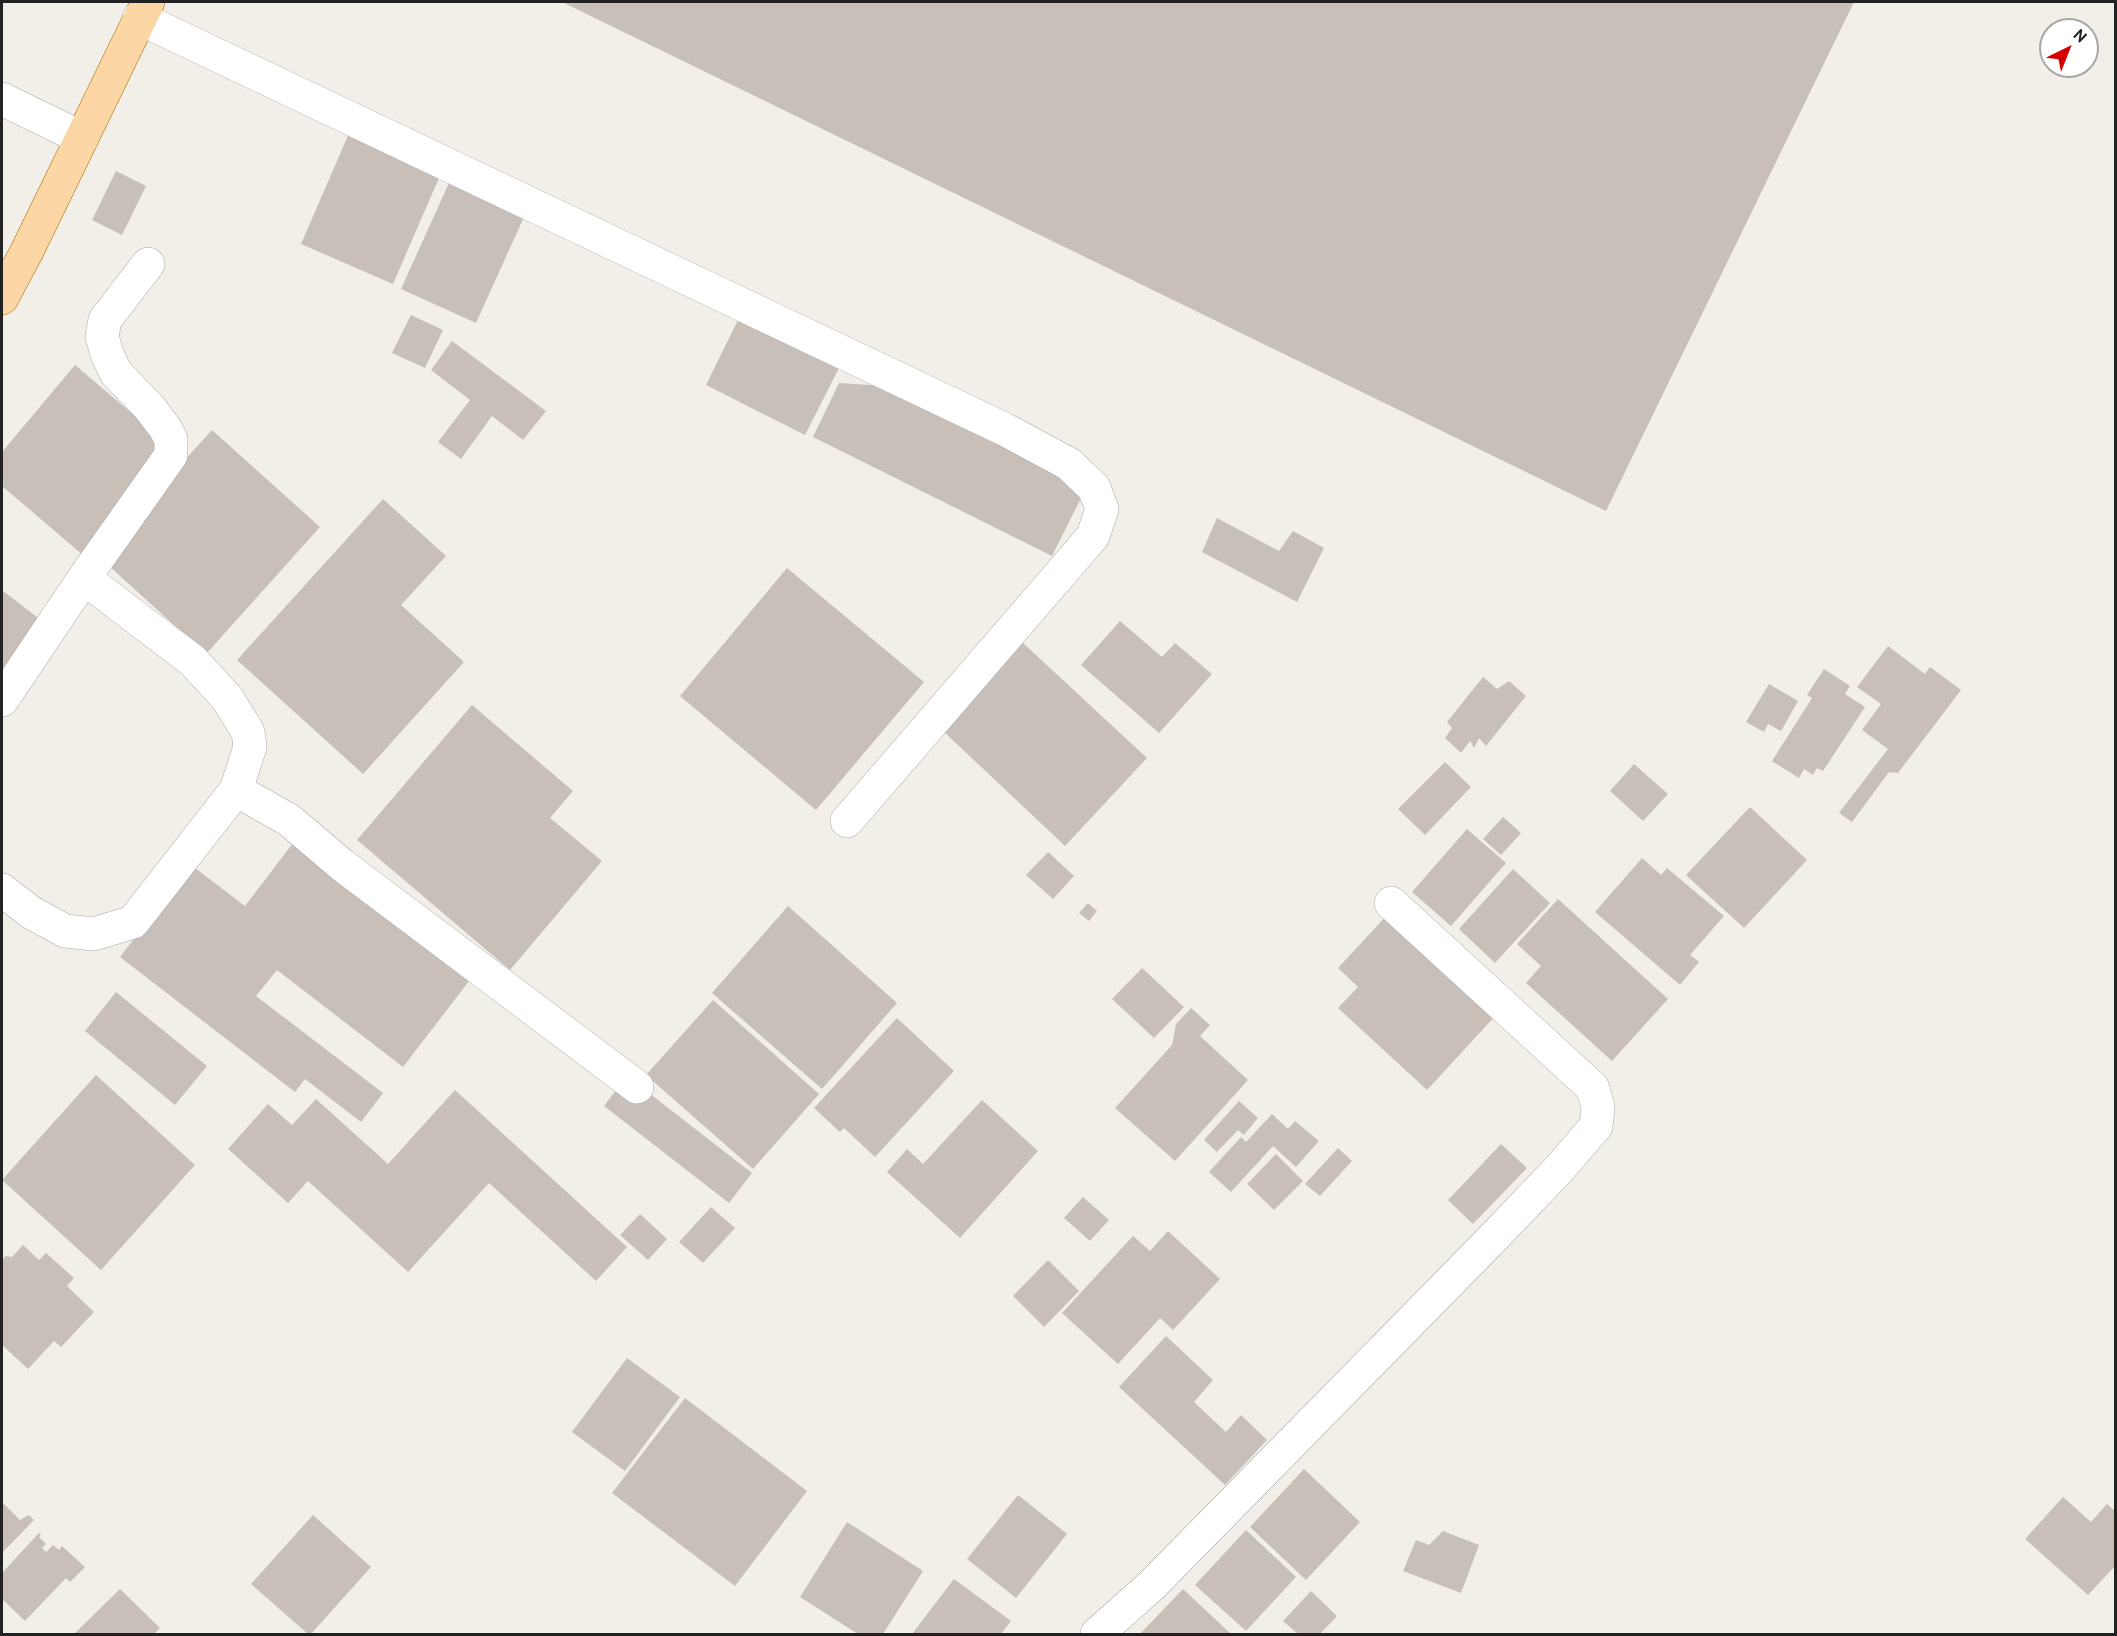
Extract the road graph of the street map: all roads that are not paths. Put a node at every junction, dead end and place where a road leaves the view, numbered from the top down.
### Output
1 (143, 10) edge
2 (2, 99) edge
3 (82, 138) junction
4 (148, 264) dead end
5 (2, 298) edge
6 (84, 578) junction
7 (2, 700) edge
8 (236, 789) junction
9 (847, 821) dead end
10 (2, 890) edge
11 (1391, 903) dead end
12 (636, 1087) dead end
13 (1097, 1635) edge

1 - 3 main road
1 - 9 street
2 - 3 street
3 - 5 main road
4 - 6 street
6 - 7 street
6 - 8 street
8 - 10 street
8 - 12 street
11 - 13 street

